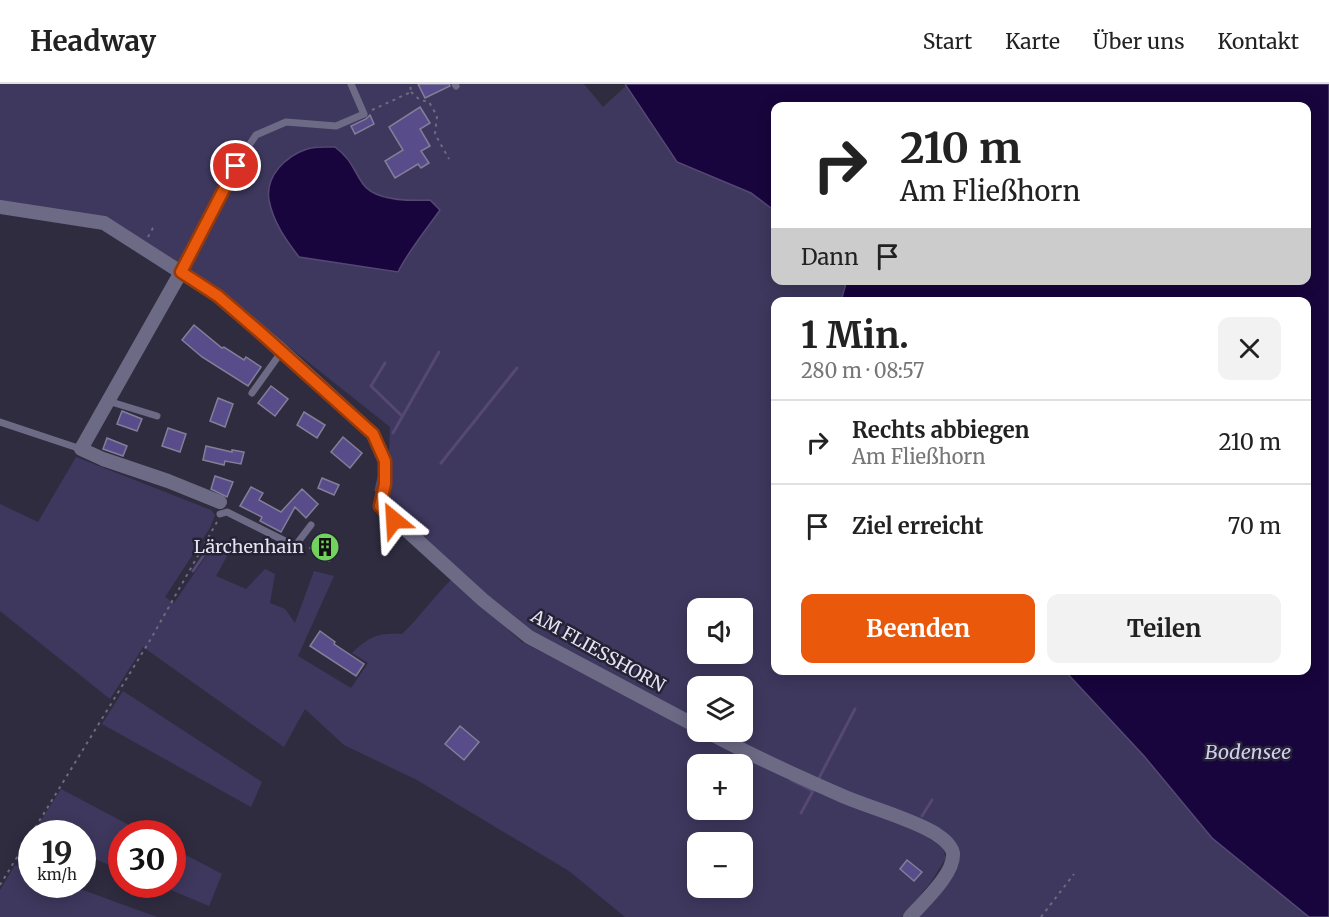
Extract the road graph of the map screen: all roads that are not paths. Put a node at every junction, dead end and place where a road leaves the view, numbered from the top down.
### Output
1 (351, 84) edge
2 (0, 207) edge
3 (181, 272) junction
4 (282, 351) junction
5 (252, 393) dead end
6 (108, 401) junction
7 (157, 416) dead end
8 (0, 422) edge
9 (81, 449) junction
10 (220, 508) joint
11 (311, 525) dead end
12 (687, 721) edge
13 (727, 742) edge
14 (910, 917) edge

1 - 3 lane
2 - 3 street, AM FLIESSHORN
3 - 4 street, AM FLIESSHORN
3 - 6 street
4 - 5 lane
4 - 12 street, AM FLIESSHORN
6 - 7 lane
6 - 9 street
8 - 9 lane
9 - 10 street
10 - 11 lane
13 - 14 street

